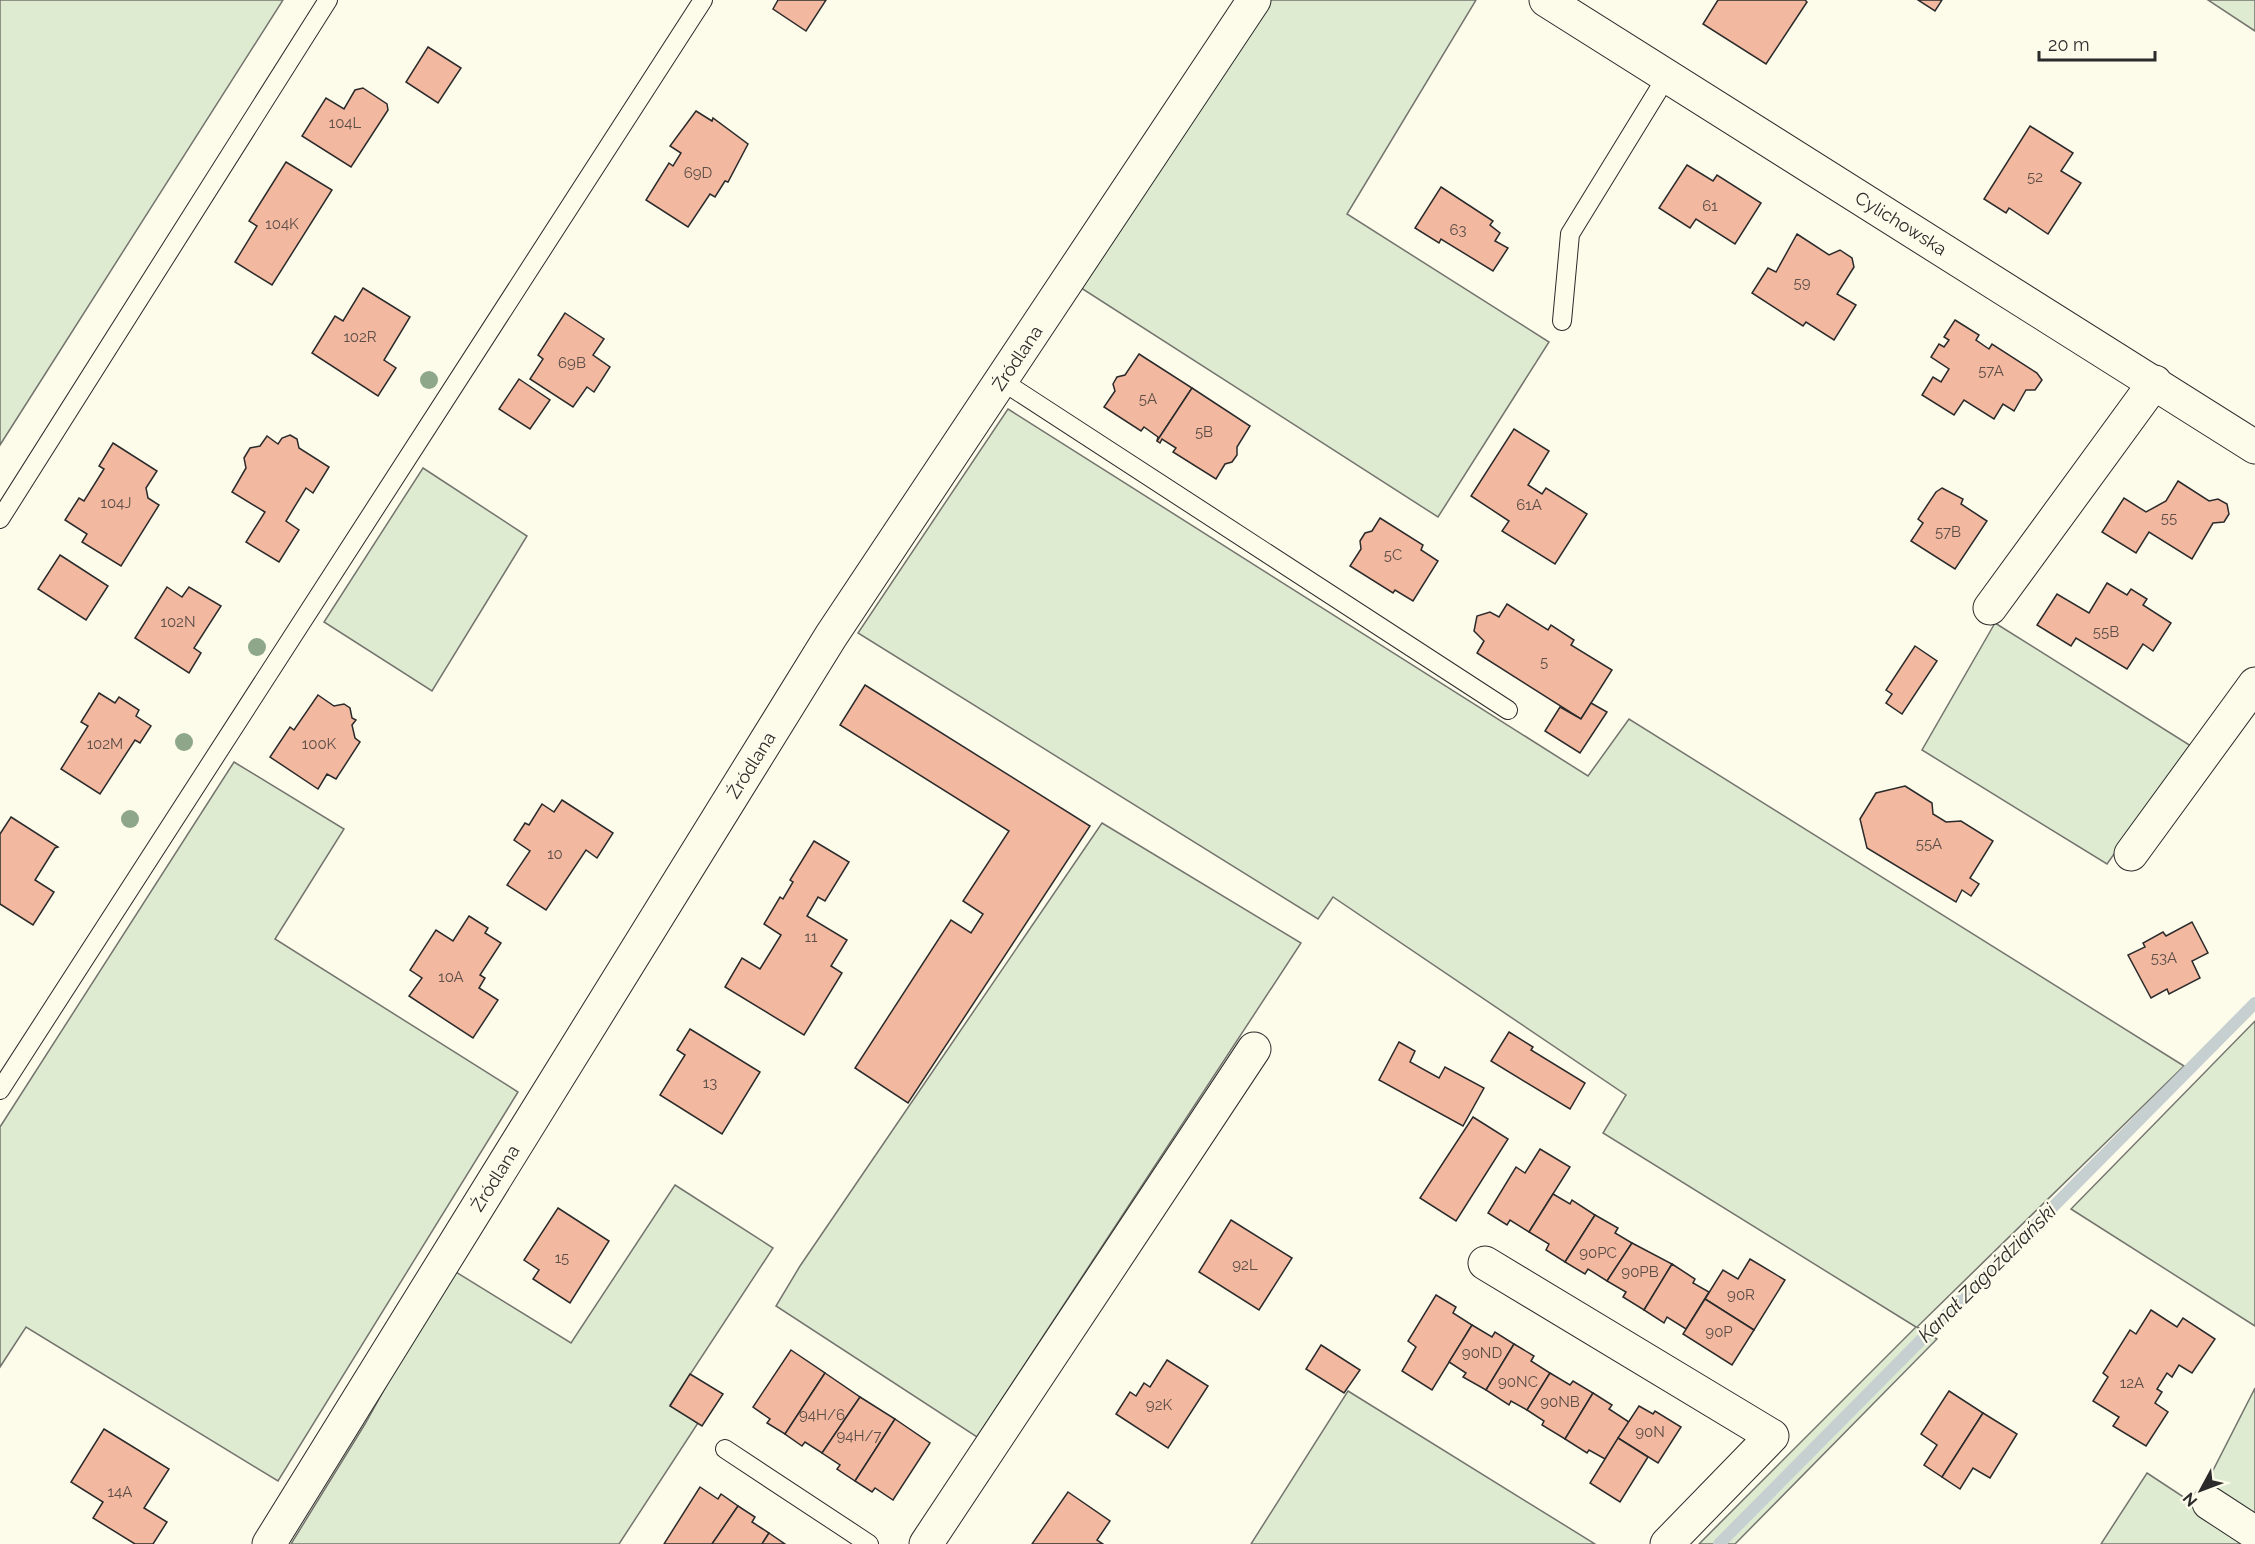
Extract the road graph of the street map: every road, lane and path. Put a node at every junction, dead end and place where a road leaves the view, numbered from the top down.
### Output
1 (328, 0) edge
2 (703, 0) edge
3 (1254, 0) edge
4 (1545, 0) edge
5 (1667, 76) junction
6 (1562, 321) dead end
7 (1002, 381) junction
8 (2155, 382) junction
9 (2255, 447) edge
10 (0, 519) edge
11 (1990, 608) dead end
12 (2255, 684) edge
13 (1508, 710) dead end
14 (2131, 854) dead end
15 (1254, 1049) dead end
16 (0, 1090) edge
17 (1485, 1263) dead end
18 (725, 1449) dead end
19 (2209, 1503) dead end
20 (2255, 1533) edge
21 (269, 1544) edge
22 (868, 1544) edge
23 (926, 1544) edge
24 (1667, 1544) edge

1 - 10 lane
2 - 16 lane
3 - 7 street, Źródlana
4 - 5 street, Cylichowska
5 - 6 lane
5 - 8 street, Cylichowska
7 - 13 lane
7 - 21 street, Źródlana
8 - 9 street, Cylichowska
8 - 11 street
12 - 14 street
15 - 23 street
17 - 24 street
18 - 22 lane
19 - 20 street

